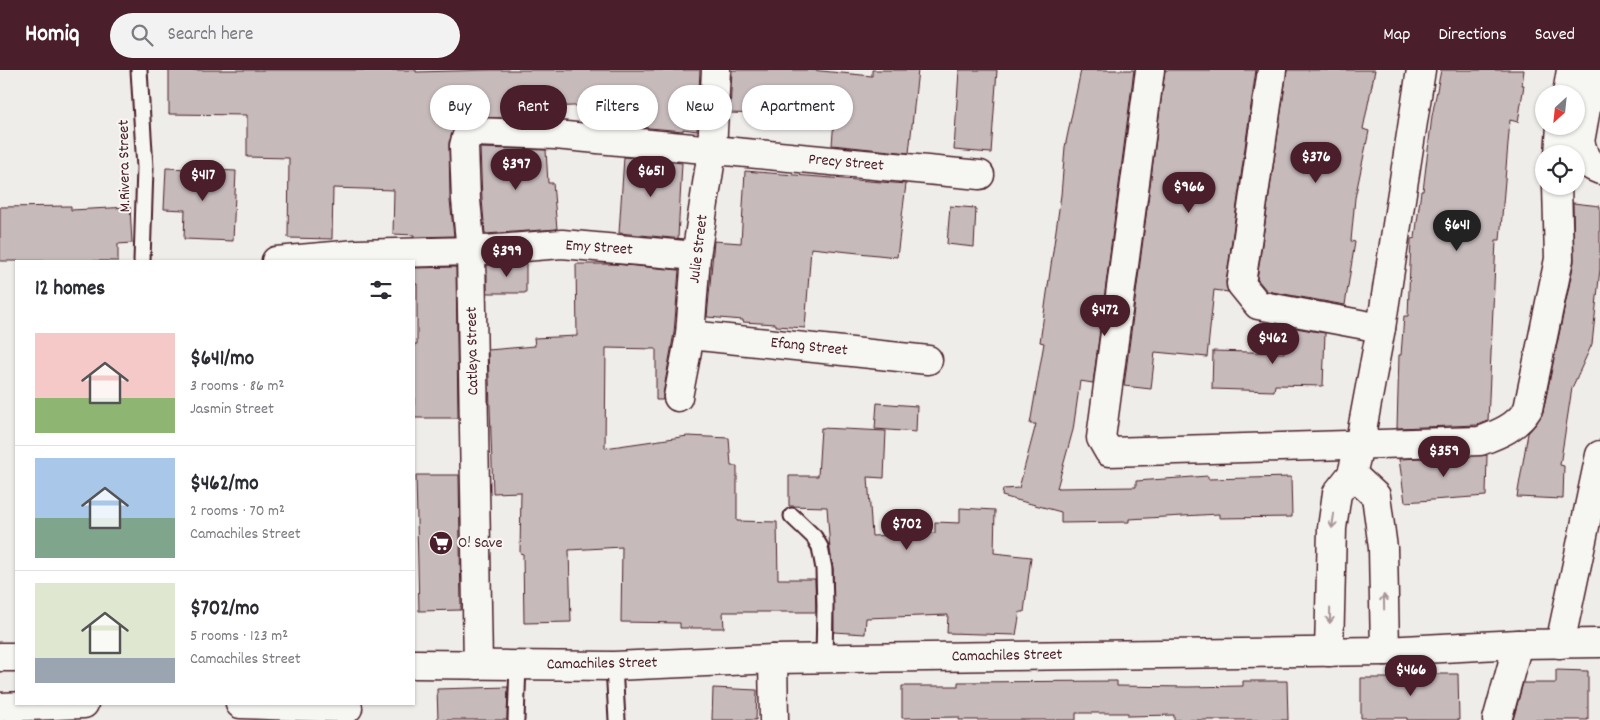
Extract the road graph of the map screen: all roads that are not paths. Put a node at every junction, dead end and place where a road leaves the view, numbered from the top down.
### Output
1 (139, 70) edge
2 (716, 70) edge
3 (1150, 70) edge
4 (1272, 70) edge
5 (1421, 70) edge
6 (1571, 70) edge
7 (1593, 70) edge
8 (1568, 85) edge
9 (712, 151) junction
10 (1600, 170) edge
11 (980, 175) dead end
12 (1557, 195) edge
13 (471, 251) junction
14 (696, 256) junction
15 (142, 260) edge
16 (288, 260) edge
17 (1381, 328) junction
18 (690, 334) junction
19 (928, 360) dead end
20 (678, 396) dead end
21 (1359, 446) junction
22 (1600, 454) edge
23 (1352, 474) junction
24 (792, 516) dead end
25 (1600, 643) edge
26 (1518, 644) junction
27 (1560, 644) junction
28 (1385, 651) junction
29 (1329, 652) junction
30 (0, 657) edge
31 (15, 657) edge
32 (774, 658) junction
33 (824, 658) junction
34 (415, 664) edge
35 (478, 665) junction
36 (518, 665) junction
37 (614, 666) junction
38 (56, 705) edge
39 (255, 705) edge
40 (0, 707) edge
41 (348, 711) edge
42 (516, 720) edge
43 (617, 720) edge
44 (774, 720) edge
45 (1497, 720) edge

1 - 15 lane, M.Rivera Street
2 - 9 street, Julie Street
3 - 21 street
4 - 17 street
5 - 17 street
6 - 8 street
7 - 10 street
9 - 11 street, Precy Street
9 - 13 street, Catleya Street
9 - 14 street, Julie Street
12 - 21 street
13 - 14 street, Emy Street
13 - 16 street, Emy Street
13 - 35 street, Catleya Street
14 - 18 street, Julie Street
17 - 21 street
18 - 19 street, Efang Street
18 - 20 street, Julie Street
21 - 23 street
22 - 27 street
28 -> 23 street
23 -> 29 street
24 - 33 lane
25 - 27 street, Camachiles Street
26 - 27 street, Camachiles Street
26 - 28 street, Camachiles Street
26 - 45 street
28 - 29 street, Camachiles Street
29 - 33 street, Camachiles Street
30 - 31 street
32 - 33 street, Camachiles Street
32 - 37 street, Camachiles Street
32 - 44 street
34 - 35 street, Camachiles Street
35 - 36 street, Camachiles Street
36 - 37 street, Camachiles Street
36 - 42 lane
37 - 43 lane
38 - 40 street
39 - 41 street

